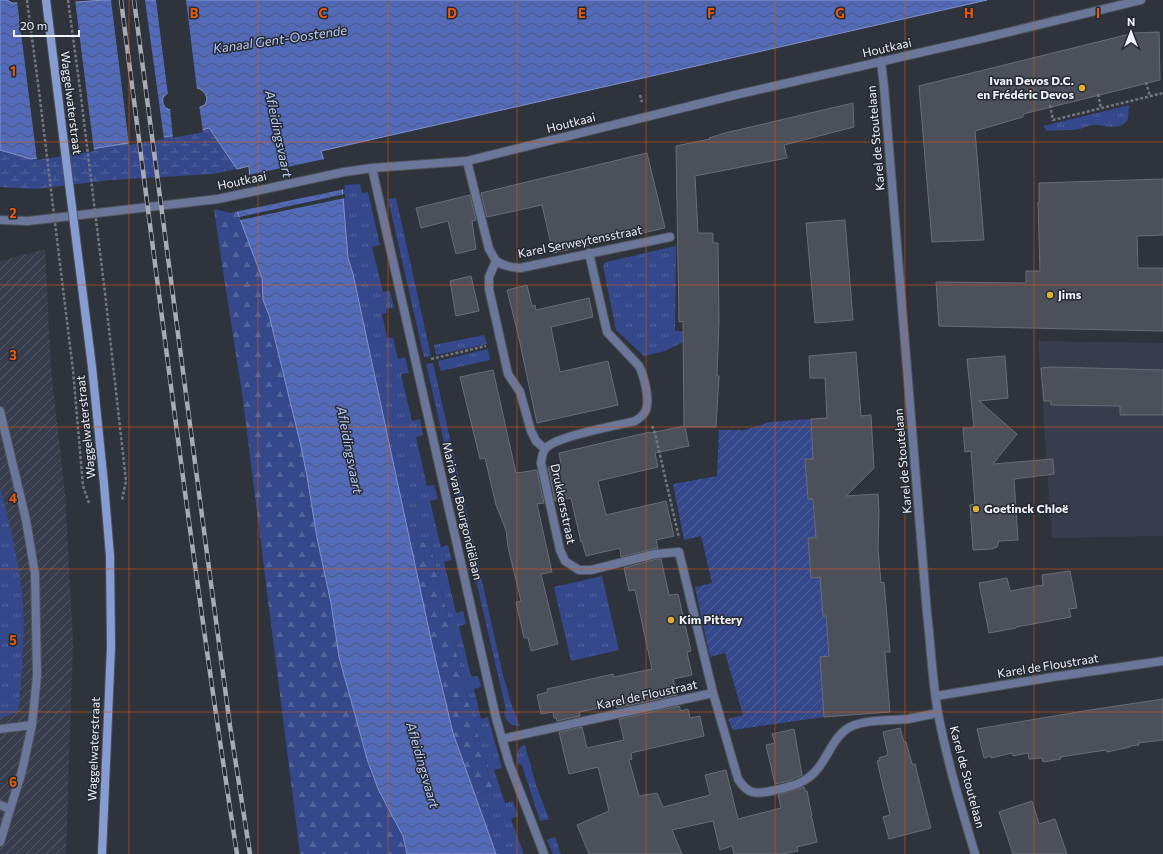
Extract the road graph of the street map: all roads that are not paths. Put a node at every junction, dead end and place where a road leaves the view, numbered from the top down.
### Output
1 (46, 0) edge
2 (1141, 0) edge
3 (881, 61) junction
4 (467, 161) junction
5 (372, 168) junction
6 (0, 220) edge
7 (670, 237) dead end
8 (589, 253) junction
9 (496, 261) junction
10 (0, 411) edge
11 (545, 448) junction
12 (1163, 661) edge
13 (713, 693) junction
14 (936, 696) junction
15 (938, 713) junction
16 (32, 725) junction
17 (0, 729) edge
18 (502, 740) junction
19 (0, 805) edge
20 (10, 809) junction
21 (0, 842) edge
22 (102, 854) edge
23 (544, 854) edge
24 (975, 854) edge

1 - 22 main road, Waggelwaterstraat, bridge
2 - 3 street, Houtkaai
3 - 4 street, Houtkaai
3 - 14 street, Karel de Stoutelaan
4 - 5 street, Houtkaai
4 - 9 street
5 - 6 street, Houtkaai
5 - 18 street, Maria van Bourgondiëlaan
7 - 8 street, Karel Serweytensstraat
8 - 9 street, Karel Serweytensstraat
8 - 11 street, Drukkersstraat
9 - 11 street
10 - 16 street
11 - 13 street, Drukkersstraat
12 - 14 street, Karel de Floustraat
13 - 15 street, Karel de Floustraat
13 - 18 street, Karel de Floustraat
14 - 15 street, Karel de Stoutelaan
15 - 24 street, Karel de Stoutelaan
16 - 17 street
16 - 20 street
18 - 23 street, Maria van Bourgondiëlaan
19 - 20 street
20 - 21 street

